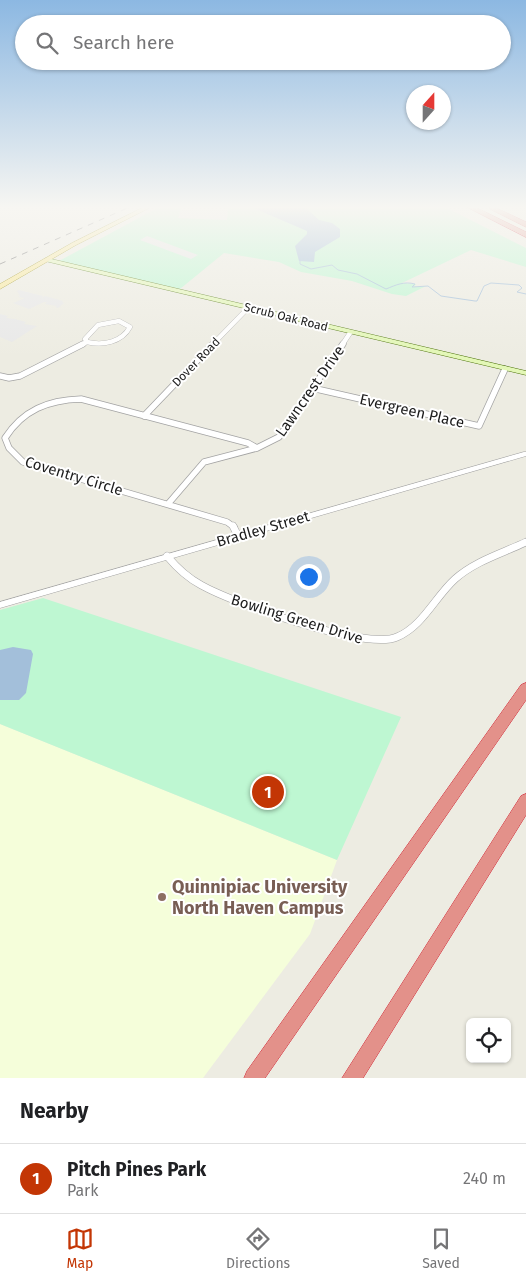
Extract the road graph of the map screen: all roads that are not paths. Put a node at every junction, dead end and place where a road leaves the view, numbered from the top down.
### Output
1 (54, 256) edge
2 (47, 260) junction
3 (0, 287) edge
4 (248, 308) junction
5 (350, 333) junction
6 (87, 342) junction
7 (505, 368) junction
8 (526, 373) edge
9 (0, 376) edge
10 (312, 388) junction
11 (144, 416) junction
12 (257, 448) junction
13 (526, 454) edge
14 (168, 504) junction
15 (238, 536) junction
16 (526, 542) edge
17 (167, 556) junction
18 (0, 604) edge
19 (526, 689) edge
20 (526, 801) edge
21 (254, 1078) edge
22 (352, 1078) edge

1 - 2 main road
2 - 3 main road
2 - 4 main road, Scrub Oak Road
4 - 5 main road, Scrub Oak Road
4 - 11 street, Dover Road
5 - 7 main road, Scrub Oak Road
5 - 10 street, Lawncrest Drive
6 - 6 street
6 - 9 street
7 - 8 main road, Scrub Oak Road
7 - 10 street, Evergreen Place
10 - 12 street, Lawncrest Drive
11 - 12 street, Coventry Circle
11 - 14 street, Coventry Circle
12 - 14 street, Lawncrest Drive
13 - 15 street, Bradley Street
14 - 15 street, Coventry Circle
15 - 17 street, Bradley Street
16 - 17 street, Bowling Green Drive
17 - 18 street, Bradley Street
19 - 21 highway
20 - 22 highway

